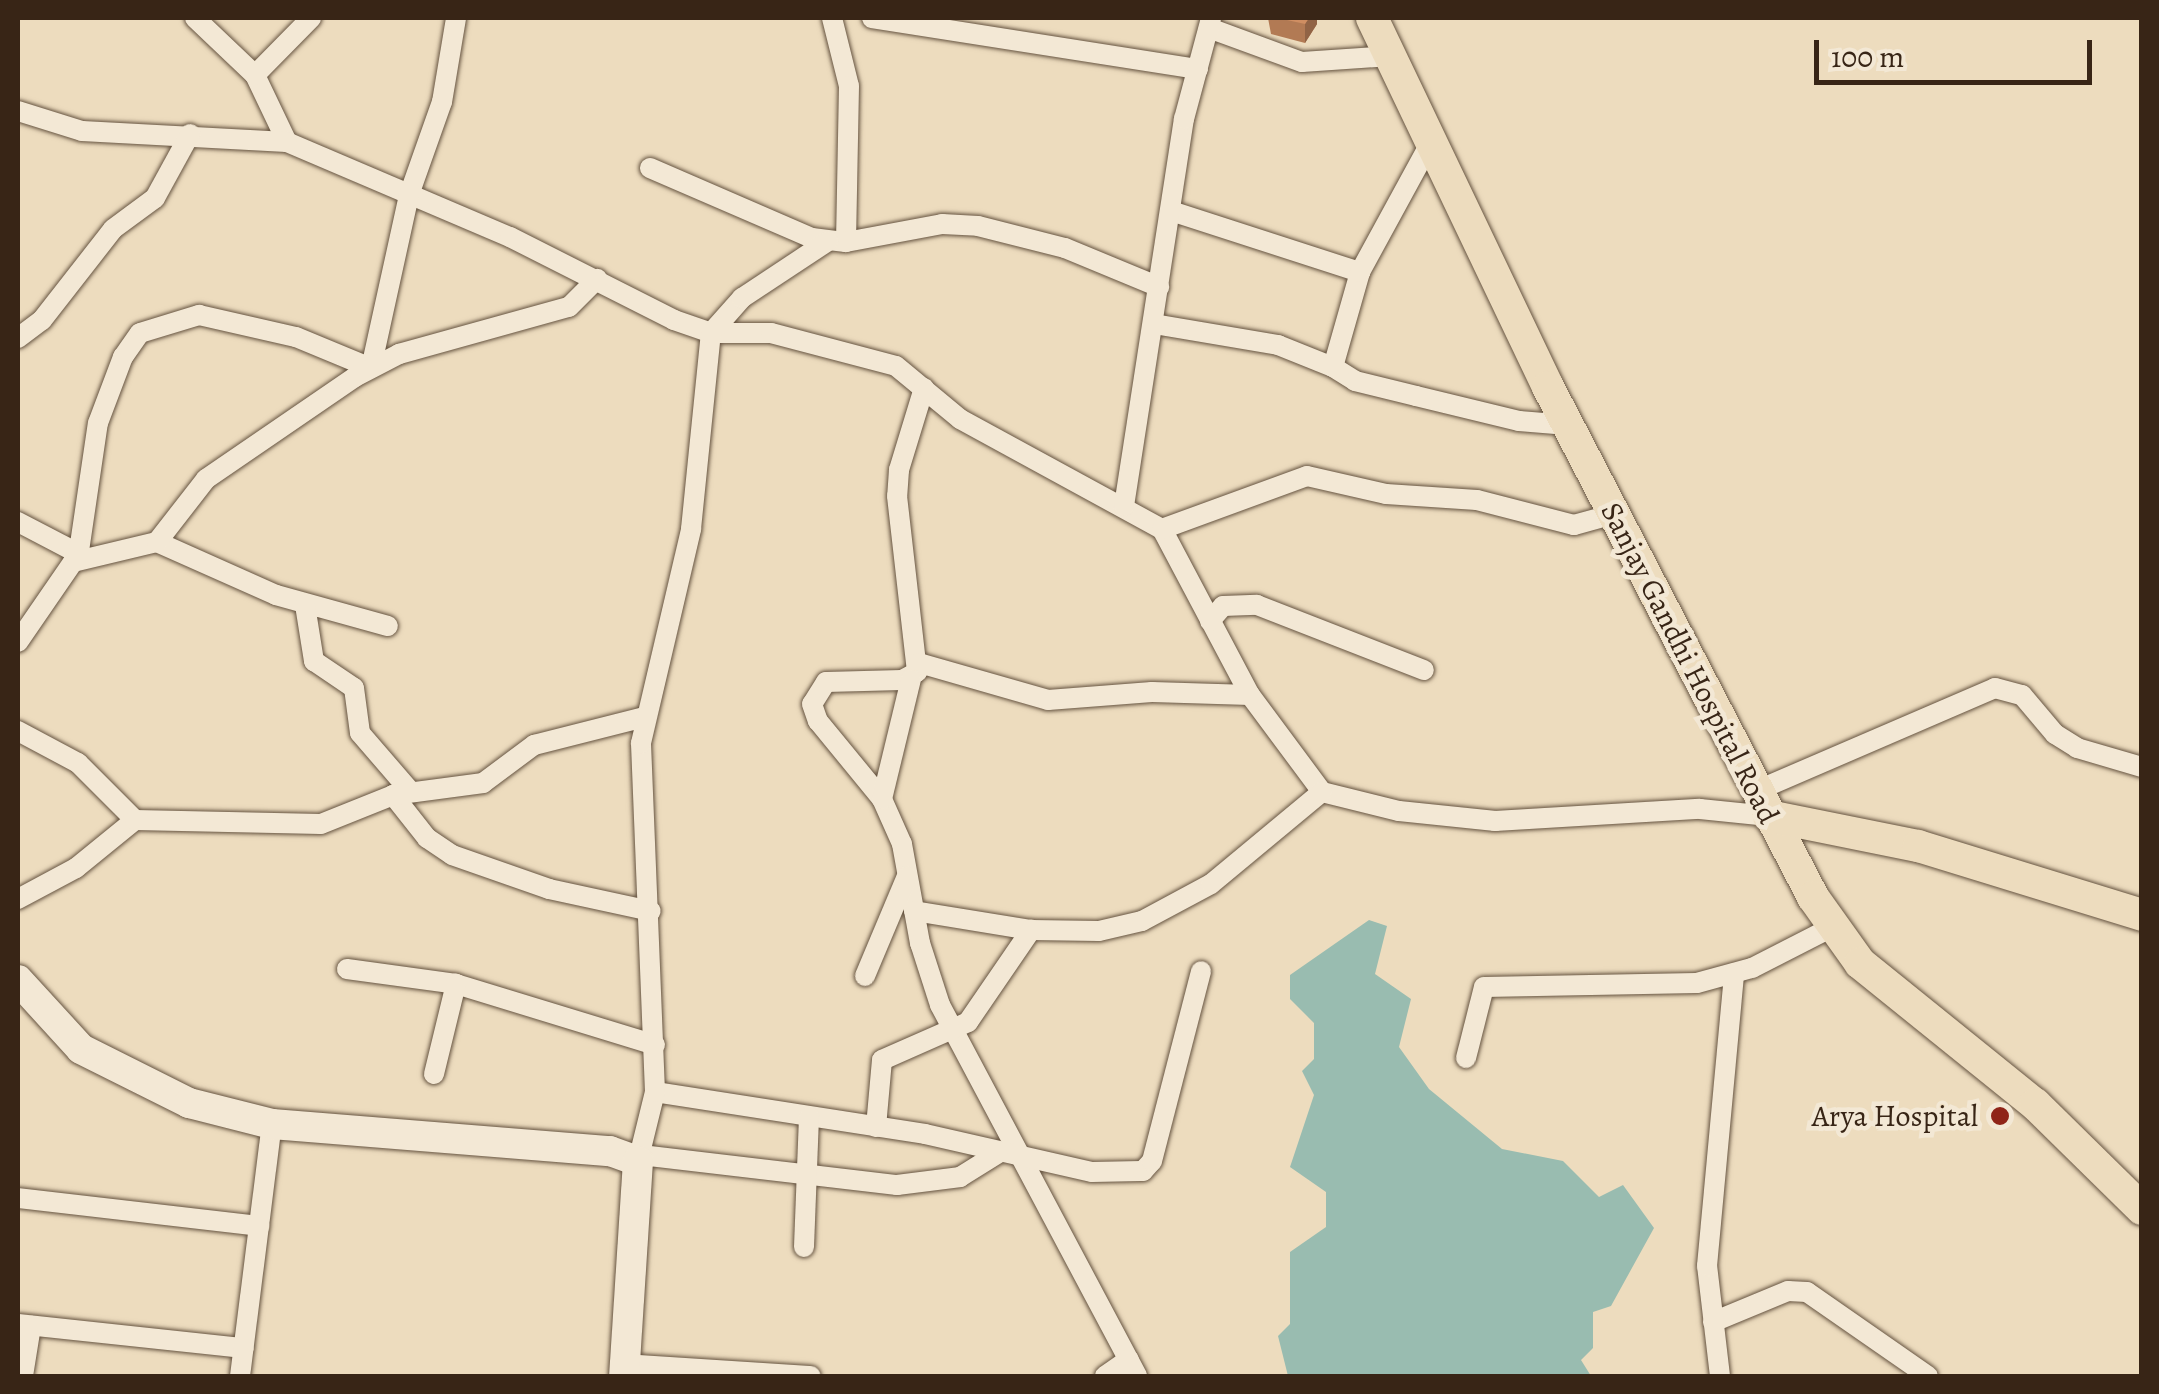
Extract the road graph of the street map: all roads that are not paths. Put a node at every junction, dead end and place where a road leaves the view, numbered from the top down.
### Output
1 (195, 18) edge
2 (312, 18) edge
3 (456, 18) edge
4 (832, 18) edge
5 (872, 18) edge
6 (1372, 18) edge
7 (1210, 22) edge
8 (1391, 56) junction
9 (1198, 68) junction
10 (256, 76) junction
11 (18, 111) edge
12 (190, 134) junction
13 (288, 142) junction
14 (1431, 142) junction
15 (650, 168) dead end
16 (408, 194) junction
17 (1171, 211) junction
18 (837, 241) junction
19 (1360, 272) junction
20 (597, 279) junction
21 (1160, 287) junction
22 (1154, 324) junction
23 (711, 333) junction
24 (18, 338) edge
25 (371, 368) junction
26 (1332, 368) junction
27 (924, 388) junction
28 (1568, 425) junction
29 (1124, 506) junction
30 (1614, 514) junction
31 (18, 522) edge
32 (1162, 528) junction
33 (157, 542) junction
34 (82, 554) junction
35 (305, 605) junction
36 (1210, 620) junction
37 (388, 626) dead end
38 (18, 642) edge
39 (1424, 670) dead end
40 (914, 671) junction
41 (1250, 695) junction
42 (645, 716) junction
43 (18, 731) edge
44 (2142, 767) edge
45 (1322, 792) junction
46 (402, 794) junction
47 (882, 799) junction
48 (1762, 804) junction
49 (136, 820) junction
50 (908, 874) junction
51 (18, 900) edge
52 (652, 911) junction
53 (914, 911) junction
54 (2142, 916) edge
55 (1834, 926) junction
56 (1031, 930) junction
57 (347, 969) dead end
58 (1200, 972) dead end
59 (1734, 973) junction
60 (865, 976) dead end
61 (18, 980) edge
62 (456, 984) junction
63 (954, 1033) junction
64 (655, 1045) junction
65 (1466, 1058) dead end
66 (434, 1074) dead end
67 (655, 1092) junction
68 (809, 1117) junction
69 (272, 1124) junction
70 (876, 1127) junction
71 (997, 1154) junction
72 (640, 1158) junction
73 (1022, 1159) junction
74 (808, 1172) junction
75 (18, 1198) edge
76 (2142, 1209) edge
77 (259, 1226) junction
78 (804, 1248) dead end
79 (1714, 1322) junction
80 (24, 1325) edge
81 (244, 1348) junction
82 (1133, 1368) edge
83 (625, 1370) edge
84 (23, 1376) edge
85 (240, 1376) edge
86 (811, 1376) edge
87 (1105, 1376) edge
88 (1720, 1376) edge
89 (1928, 1376) edge

1 - 10 street
2 - 10 street
3 - 16 street
4 - 18 street
5 - 9 street
6 - 8 main road, Sanjay Gandhi Hospital Road
7 - 8 street
7 - 9 street
8 - 14 main road, Sanjay Gandhi Hospital Road
9 - 17 street
10 - 13 street
11 - 12 street
12 - 13 street
12 - 24 street
13 - 16 street
14 - 19 street
14 - 28 main road, Sanjay Gandhi Hospital Road
15 - 18 street
16 - 20 street
16 - 25 street
17 - 19 street
17 - 21 street
18 - 21 street
18 - 23 street
19 - 26 street
20 - 23 street
20 - 25 street
21 - 22 street
22 - 26 street
22 - 29 street
23 - 27 street
23 - 42 street
25 - 33 street
25 - 34 street
26 - 28 street
27 - 29 street
27 - 40 street
28 - 30 main road, Sanjay Gandhi Hospital Road
29 - 32 street
30 - 32 street
30 - 48 main road, Sanjay Gandhi Hospital Road
31 - 34 street
32 - 36 street
33 - 34 street
33 - 35 street
34 - 38 street
35 - 37 street
35 - 46 street
36 - 39 street
36 - 41 street
40 - 41 street
40 - 47 street
40 - 47 street
41 - 45 street
42 - 46 street
42 - 52 street
43 - 49 street
44 - 48 street
45 - 48 street
45 - 56 street
46 - 49 street
46 - 52 street
47 - 50 street
48 - 54 main road
48 - 55 main road, Sanjay Gandhi Hospital Road
49 - 51 street
50 - 53 street
50 - 60 street
52 - 64 street
53 - 56 street
53 - 63 street
55 - 59 street
55 - 76 main road, Sanjay Gandhi Hospital Road
56 - 63 street
57 - 62 street
58 - 73 street
59 - 65 street
59 - 79 street
61 - 69 main road
62 - 64 street
62 - 66 street
63 - 70 street
63 - 73 street
64 - 67 street
67 - 68 street
67 - 72 street
68 - 70 street
68 - 74 street
69 - 72 main road
69 - 77 street
70 - 71 street
71 - 73 street
71 - 74 street
72 - 74 street
72 - 83 main road
73 - 82 street
74 - 78 street
75 - 77 street
77 - 81 street
79 - 88 street
79 - 89 street
80 - 81 street
80 - 84 street
81 - 85 street
82 - 87 street
83 - 86 street

